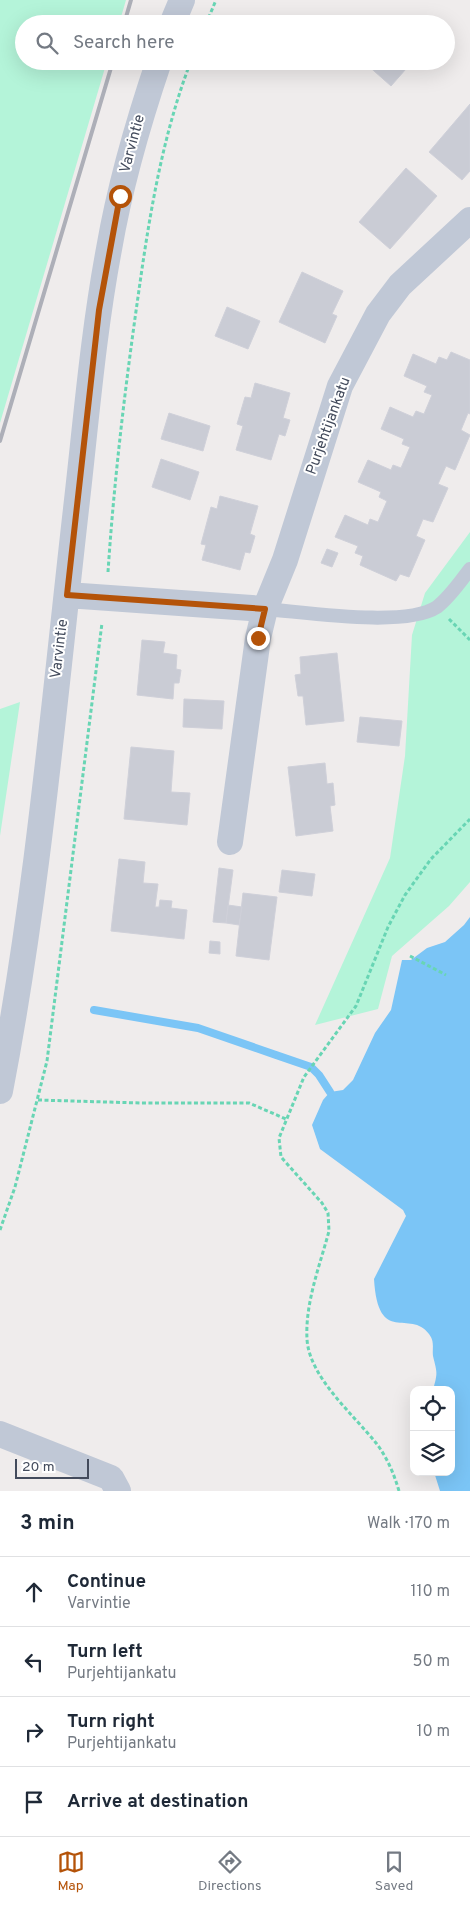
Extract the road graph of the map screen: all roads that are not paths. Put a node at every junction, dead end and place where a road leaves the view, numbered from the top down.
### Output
1 (182, 0) edge
2 (176, 15) edge
3 (155, 70) edge
4 (470, 220) edge
5 (470, 569) edge
6 (67, 595) junction
7 (265, 609) junction
8 (230, 842) dead end
9 (0, 1091) edge
10 (0, 1434) edge
11 (118, 1491) edge

1 - 2 street
3 - 6 street, Varvintie
4 - 7 street, Purjehtijankatu
5 - 7 lane
6 - 7 street
6 - 9 street, Varvintie
7 - 8 street, Purjehtijankatu
10 - 11 street

